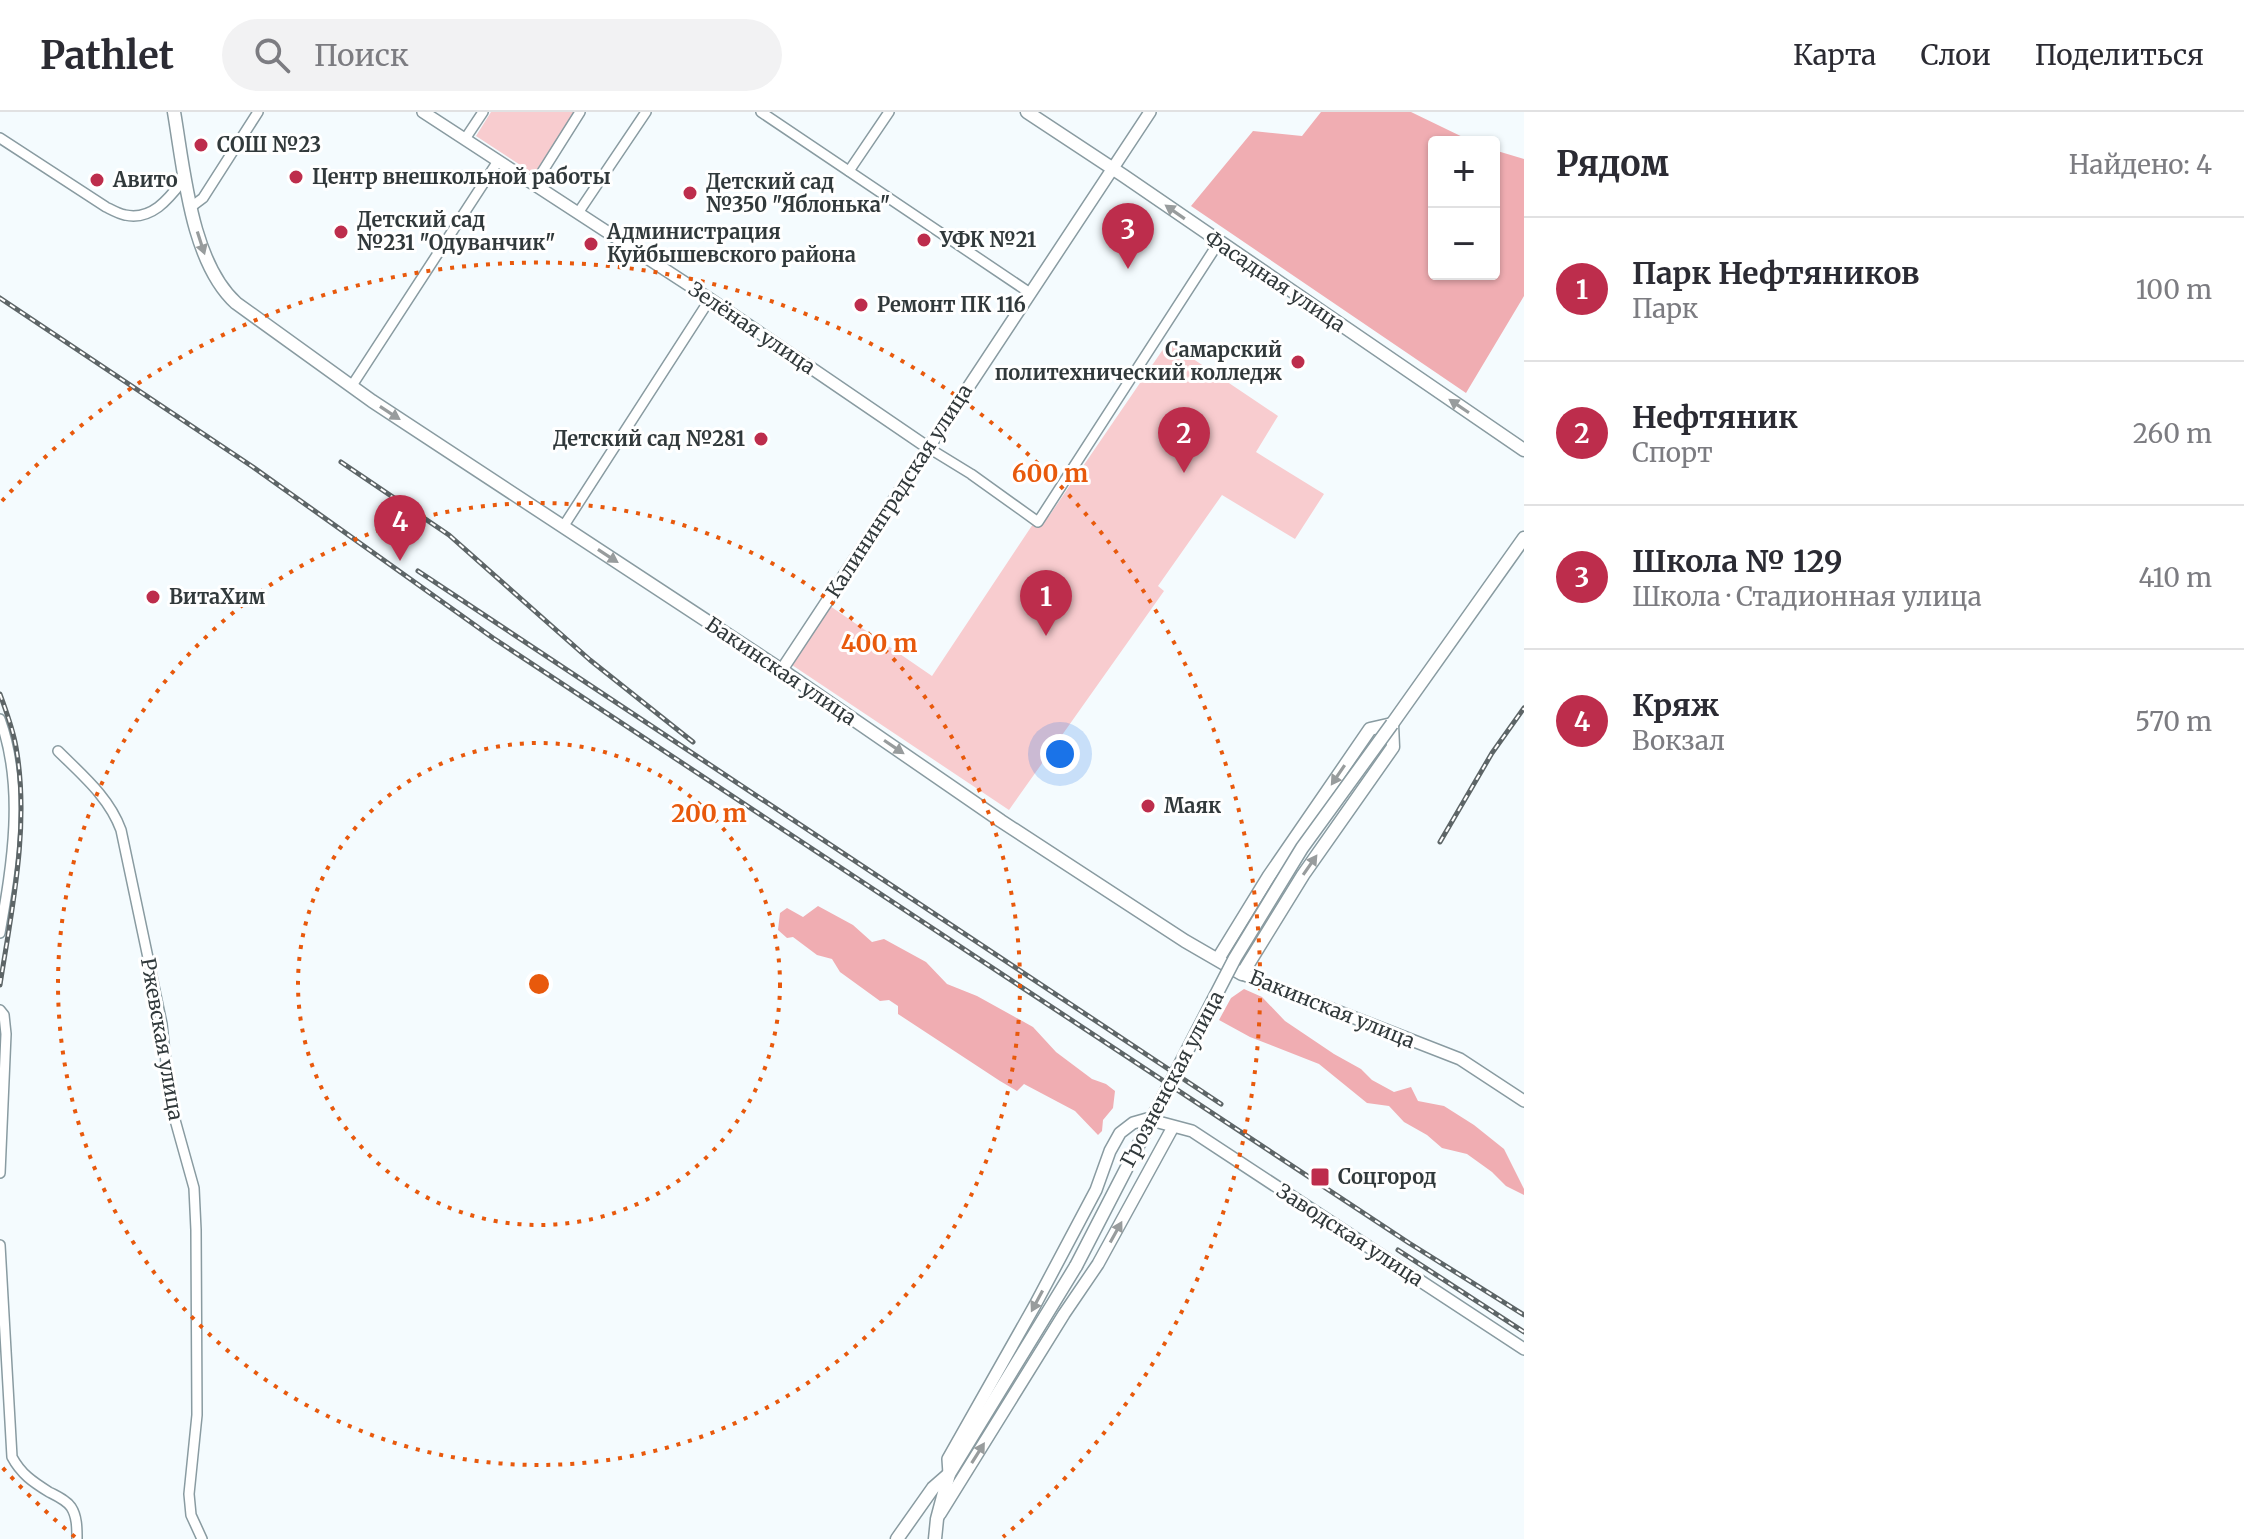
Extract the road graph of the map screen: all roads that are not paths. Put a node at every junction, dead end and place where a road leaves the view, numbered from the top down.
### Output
1 (174, 112) edge
2 (258, 112) edge
3 (423, 112) edge
4 (483, 112) edge
5 (580, 112) edge
6 (646, 112) edge
7 (761, 112) edge
8 (889, 112) edge
9 (1027, 112) edge
10 (1150, 112) edge
11 (0, 138) edge
12 (465, 139) junction
13 (498, 161) junction
14 (1112, 168) junction
15 (849, 171) junction
16 (185, 178) junction
17 (534, 185) junction
18 (191, 207) junction
19 (578, 213) junction
20 (1219, 242) junction
21 (1030, 293) junction
22 (710, 299) junction
23 (351, 387) junction
24 (927, 447) junction
25 (1524, 450) edge
26 (563, 527) junction
27 (1524, 538) edge
28 (781, 671) junction
29 (0, 719) edge
30 (1392, 724) junction
31 (58, 751) dead end
32 (1268, 930) junction
33 (0, 933) edge
34 (1218, 959) junction
35 (1242, 974) junction
36 (0, 1010) edge
37 (1524, 1101) edge
38 (1173, 1127) junction
39 (0, 1173) edge
40 (0, 1245) edge
41 (1524, 1349) edge
42 (5, 1428) edge
43 (949, 1474) junction
44 (937, 1519) junction
45 (77, 1539) edge
46 (202, 1539) edge
47 (897, 1539) edge
48 (935, 1539) edge

1 - 16 main road, Бакинская улица
2 - 18 street
3 - 12 street, Зелёная улица
4 - 12 street
5 - 17 street
6 - 19 street
7 - 15 street
8 - 15 street
9 - 14 main road, Фасадная улица
10 - 14 street, Калининградская улица
11 - 16 street
12 - 13 street, Зелёная улица
13 - 17 street, Зелёная улица
13 - 23 street
20 -> 14 main road, Фасадная улица
14 - 21 street, Калининградская улица
15 - 21 street
16 - 18 main road, Бакинская улица
17 - 19 street, Зелёная улица
18 -> 23 main road, Бакинская улица
19 - 22 street, Зелёная улица
20 - 24 street, Зелёная улица
25 -> 20 main road, Фасадная улица
21 - 24 street, Калининградская улица
22 - 24 street, Зелёная улица
22 - 26 street
23 -> 26 main road, Бакинская улица
24 - 28 street, Калининградская улица
26 -> 28 main road, Бакинская улица
27 - 30 main road, Грозненская улица
28 -> 34 main road, Бакинская улица
29 - 33 street
32 -> 30 main road
30 -> 34 main road
30 - 43 main road, Грозненская улица, bridge
31 - 46 street, Ржевская улица
32 - 34 main road
32 - 35 main road
34 - 35 main road, Бакинская улица
35 - 37 street, Бакинская улица
36 - 39 street
38 - 41 street, Заводская улица
38 -> 43 street, Заводская улица
44 -> 38 street
40 - 42 street
42 - 45 street
43 - 44 main road
43 - 47 main road
44 - 48 main road

